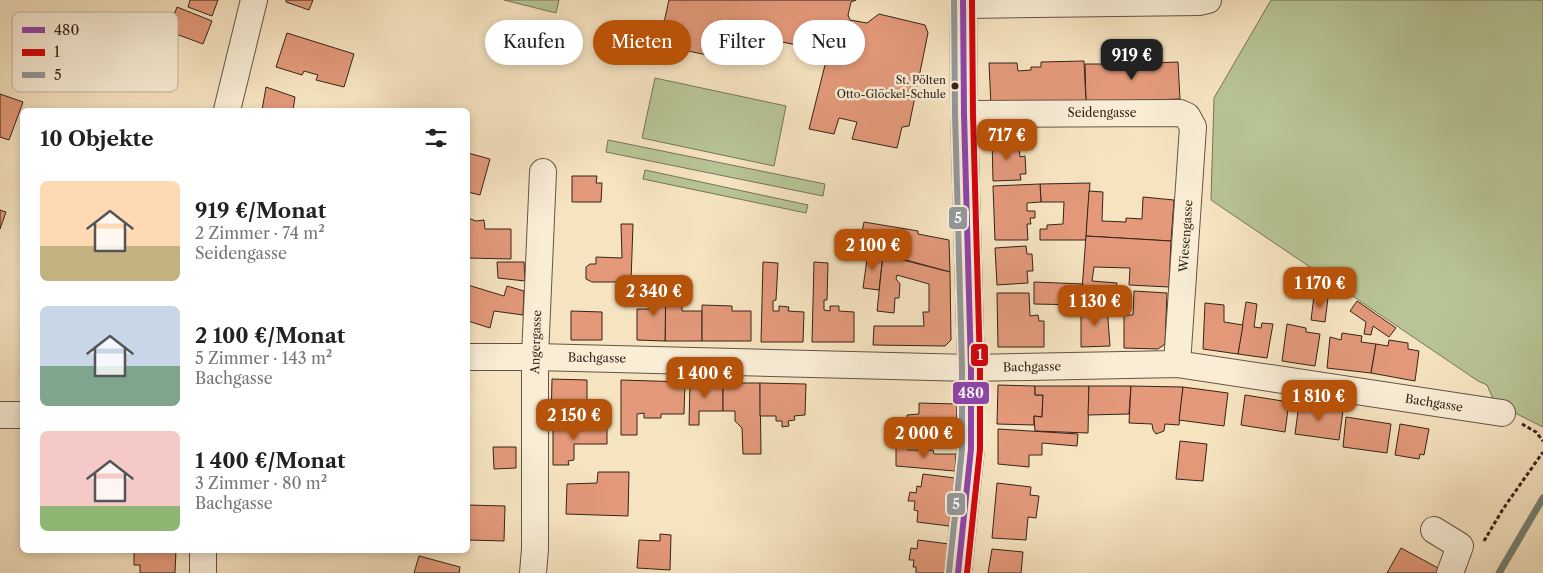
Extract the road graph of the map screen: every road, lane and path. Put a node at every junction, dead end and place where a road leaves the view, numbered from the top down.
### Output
1 (254, 0) edge
2 (1208, 0) edge
3 (964, 3) edge
4 (227, 108) edge
5 (1180, 113) joint
6 (964, 114) junction
7 (543, 172) dead end
8 (470, 357) edge
9 (535, 357) junction
10 (1177, 364) junction
11 (971, 368) junction
12 (1502, 413) dead end
13 (0, 415) edge
14 (20, 415) edge
15 (1543, 452) edge
16 (1434, 530) dead end
17 (1483, 542) dead end
18 (203, 553) edge
19 (203, 573) edge
20 (533, 573) edge
21 (958, 573) edge
22 (1450, 573) edge

1 - 4 street
2 - 3 street
3 - 6 street
5 - 6 street, Seidengasse
5 - 10 street, Wiesengasse
6 - 11 street
7 - 9 street, Angergasse
8 - 9 street, Bachgasse
9 - 11 street, Bachgasse
9 - 20 street, Angergasse
10 - 11 street, Bachgasse
10 - 12 street, Bachgasse
11 - 21 street
13 - 14 street
15 - 17 path
16 - 22 street
18 - 19 street

